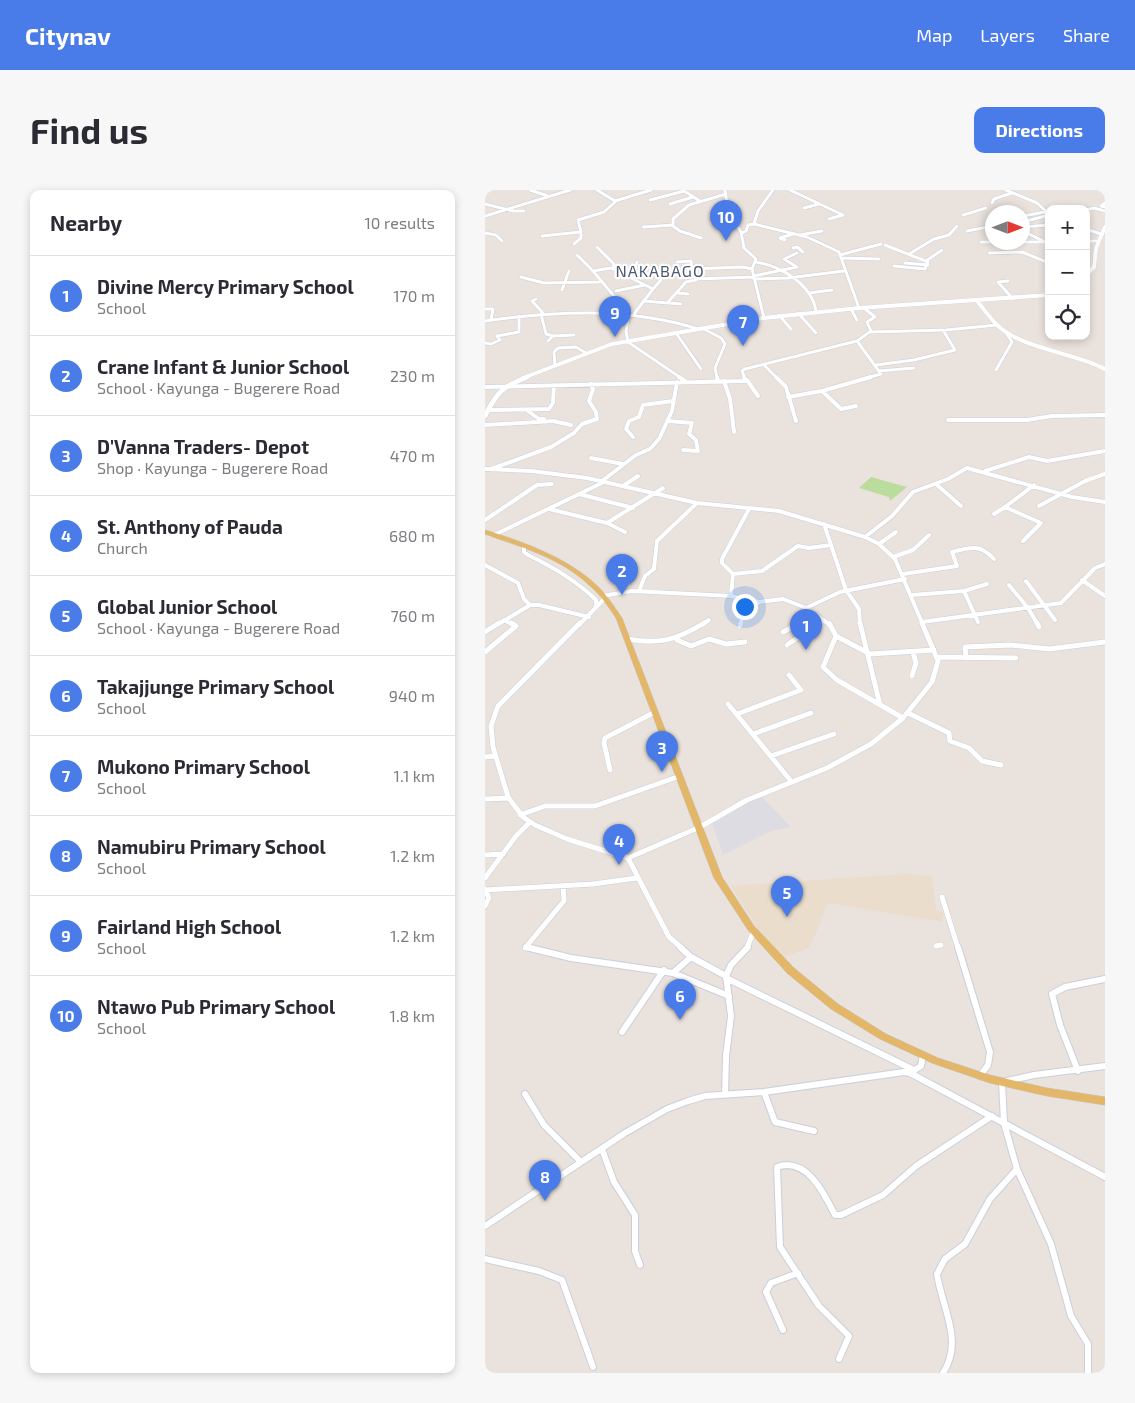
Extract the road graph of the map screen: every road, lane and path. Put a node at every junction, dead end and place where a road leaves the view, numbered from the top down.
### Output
1 (489, 190) edge
2 (530, 190) edge
3 (561, 190) edge
4 (570, 190) edge
5 (597, 190) edge
6 (651, 190) edge
7 (773, 190) edge
8 (789, 190) edge
9 (1006, 190) edge
10 (485, 191) edge
11 (565, 192) junction
12 (726, 192) edge
13 (1012, 192) junction
14 (549, 196) junction
15 (693, 197) junction
16 (650, 200) dead end
17 (616, 201) junction
18 (700, 201) junction
19 (992, 203) dead end
20 (1105, 203) edge
21 (485, 204) edge
22 (670, 204) dead end
23 (820, 204) junction
24 (804, 208) dead end
25 (507, 209) junction
26 (985, 209) edge
27 (1090, 209) edge
28 (1105, 209) edge
29 (524, 211) dead end
30 (1045, 211) edge
31 (1045, 214) edge
32 (963, 215) dead end
33 (1030, 215) edge
34 (1045, 215) edge
35 (485, 216) edge
36 (829, 219) dead end
37 (1030, 220) edge
38 (673, 224) junction
39 (754, 224) junction
40 (1045, 225) edge
41 (957, 226) dead end
42 (1030, 226) edge
43 (643, 227) dead end
44 (1105, 227) edge
45 (985, 228) edge
46 (1090, 230) edge
47 (822, 231) dead end
48 (967, 231) dead end
49 (581, 232) junction
50 (485, 233) edge
51 (741, 233) junction
52 (793, 234) junction
53 (1030, 234) edge
54 (1101, 234) junction
55 (800, 235) junction
56 (542, 236) dead end
57 (701, 238) dead end
58 (502, 240) dead end
59 (785, 240) dead end
60 (1045, 241) edge
61 (1090, 241) edge
62 (981, 242) dead end
63 (985, 242) edge
64 (1030, 242) edge
65 (1045, 242) edge
66 (1098, 242) junction
67 (1105, 243) edge
68 (573, 244) dead end
69 (597, 247) dead end
70 (793, 248) dead end
71 (609, 250) dead end
72 (942, 250) dead end
73 (601, 251) junction
74 (803, 252) dead end
75 (797, 253) dead end
76 (989, 253) dead end
77 (909, 254) junction
78 (577, 255) dead end
79 (840, 256) junction
80 (879, 259) dead end
81 (1045, 261) edge
82 (637, 262) dead end
83 (677, 262) dead end
84 (755, 262) junction
85 (905, 263) dead end
86 (927, 263) junction
87 (894, 266) dead end
88 (692, 268) junction
89 (613, 269) junction
90 (752, 269) junction
91 (569, 271) dead end
92 (593, 271) junction
93 (844, 271) junction
94 (1090, 271) edge
95 (780, 272) junction
96 (521, 277) dead end
97 (754, 277) junction
98 (791, 277) junction
99 (633, 278) junction
100 (695, 279) junction
101 (661, 280) dead end
102 (1008, 281) dead end
103 (566, 282) junction
104 (600, 282) junction
105 (646, 285) junction
106 (653, 289) junction
107 (562, 290) dead end
108 (832, 290) dead end
109 (616, 291) dead end
110 (677, 293) junction
111 (809, 293) junction
112 (688, 294) dead end
113 (1045, 295) edge
114 (536, 299) dead end
115 (1013, 299) junction
116 (643, 301) junction
117 (977, 301) junction
118 (668, 302) junction
119 (681, 304) dead end
120 (861, 308) junction
121 (485, 309) edge
122 (851, 309) junction
123 (815, 312) junction
124 (798, 313) junction
125 (542, 314) junction
126 (629, 314) junction
127 (634, 314) junction
128 (779, 315) junction
129 (519, 316) junction
130 (764, 318) junction
131 (491, 320) junction
132 (857, 320) dead end
133 (485, 321) edge
134 (997, 325) junction
135 (700, 329) junction
136 (791, 329) dead end
137 (943, 330) junction
138 (1005, 331) junction
139 (871, 332) junction
140 (676, 333) junction
141 (816, 333) dead end
142 (574, 335) dead end
143 (553, 336) junction
144 (857, 340) junction
145 (548, 341) dead end
146 (628, 342) junction
147 (485, 343) edge
148 (586, 353) junction
149 (763, 364) junction
150 (555, 365) junction
151 (876, 365) junction
152 (914, 368) dead end
153 (1105, 368) edge
154 (701, 369) dead end
155 (995, 370) dead end
156 (879, 371) junction
157 (747, 380) junction
158 (685, 381) junction
159 (718, 381) junction
160 (724, 381) junction
161 (677, 382) junction
162 (591, 384) junction
163 (554, 385) junction
164 (503, 386) junction
165 (485, 387) edge
166 (822, 391) junction
167 (758, 396) dead end
168 (788, 397) junction
169 (673, 401) junction
170 (856, 406) dead end
171 (488, 410) junction
172 (528, 411) junction
173 (1105, 415) edge
174 (485, 416) edge
175 (948, 420) dead end
176 (554, 421) junction
177 (667, 421) junction
178 (796, 421) dead end
179 (485, 425) edge
180 (571, 425) dead end
181 (734, 432) dead end
182 (633, 437) dead end
183 (683, 450) dead end
184 (1105, 451) edge
185 (591, 458) dead end
186 (623, 464) junction
187 (488, 469) edge
188 (984, 471) junction
189 (1105, 474) edge
190 (637, 476) dead end
191 (603, 481) junction
192 (552, 484) dead end
193 (937, 484) junction
194 (1034, 485) junction
195 (623, 486) junction
196 (663, 488) dead end
197 (579, 494) junction
198 (653, 494) junction
199 (1063, 494) junction
200 (1105, 502) edge
201 (697, 503) junction
202 (961, 506) dead end
203 (1039, 506) dead end
204 (1005, 507) junction
205 (633, 508) junction
206 (549, 509) junction
207 (749, 509) junction
208 (994, 514) dead end
209 (485, 520) edge
210 (607, 523) junction
211 (824, 524) junction
212 (485, 532) edge
213 (625, 532) dead end
214 (896, 532) dead end
215 (494, 535) junction
216 (929, 535) dead end
217 (865, 537) junction
218 (1023, 541) dead end
219 (879, 544) junction
220 (831, 545) junction
221 (524, 548) junction
222 (893, 557) junction
223 (994, 559) dead end
224 (485, 565) edge
225 (1105, 565) edge
226 (733, 574) junction
227 (904, 576) junction
228 (1082, 580) junction
229 (1026, 581) dead end
230 (987, 584) dead end
231 (1009, 585) dead end
232 (846, 590) junction
233 (639, 591) junction
234 (964, 591) junction
235 (912, 595) junction
236 (731, 596) junction
237 (1105, 596) edge
238 (604, 597) junction
239 (759, 602) junction
240 (530, 605) junction
241 (1045, 605) junction
242 (596, 608) junction
243 (806, 608) junction
244 (1028, 608) junction
245 (817, 615) junction
246 (975, 615) junction
247 (589, 617) junction
248 (503, 620) junction
249 (709, 620) dead end
250 (824, 620) junction
251 (1055, 620) dead end
252 (922, 622) junction
253 (978, 622) dead end
254 (741, 626) dead end
255 (1039, 627) dead end
256 (485, 632) edge
257 (783, 632) dead end
258 (836, 636) junction
259 (627, 639) junction
260 (677, 640) junction
261 (745, 642) dead end
262 (1105, 642) edge
263 (787, 645) dead end
264 (933, 650) junction
265 (485, 652) edge
266 (866, 652) junction
267 (913, 652) junction
268 (936, 657) junction
269 (966, 658) junction
270 (1016, 658) dead end
271 (789, 675) dead end
272 (912, 676) dead end
273 (728, 704) dead end
274 (880, 705) junction
275 (655, 712) junction
276 (811, 713) dead end
277 (908, 713) junction
278 (737, 714) junction
279 (903, 718) junction
280 (488, 723) edge
281 (753, 734) junction
282 (834, 734) dead end
283 (496, 756) junction
284 (771, 756) junction
285 (485, 757) edge
286 (1001, 765) dead end
287 (610, 770) dead end
288 (680, 776) junction
289 (791, 781) junction
290 (509, 798) junction
291 (485, 799) edge
292 (520, 814) junction
293 (529, 823) junction
294 (700, 827) junction
295 (503, 854) junction
296 (485, 855) edge
297 (628, 858) junction
298 (485, 878) edge
299 (637, 878) junction
300 (563, 886) junction
301 (485, 890) edge
302 (942, 897) dead end
303 (485, 906) edge
304 (754, 930) junction
305 (691, 957) junction
306 (664, 970) junction
307 (673, 973) junction
308 (726, 977) junction
309 (1105, 979) edge
310 (729, 996) junction
311 (622, 1032) dead end
312 (923, 1055) junction
313 (1105, 1066) edge
314 (1078, 1071) junction
315 (912, 1072) junction
316 (980, 1076) junction
317 (1003, 1082) junction
318 (764, 1092) junction
319 (525, 1094) dead end
320 (725, 1094) junction
321 (1105, 1101) edge
322 (992, 1116) junction
323 (1004, 1123) junction
324 (814, 1131) dead end
325 (601, 1148) junction
326 (581, 1162) junction
327 (1017, 1169) junction
328 (1105, 1177) edge
329 (485, 1226) edge
330 (485, 1259) edge
331 (641, 1264) dead end
332 (798, 1273) junction
333 (783, 1330) dead end
334 (839, 1359) dead end
335 (593, 1368) dead end
336 (943, 1373) edge
337 (1088, 1373) edge

1 - 10 highway
2 - 14 street
3 - 11 street
4 - 11 street
5 - 17 street
6 - 17 street
7 - 39 street
8 - 23 street
9 - 13 street
11 - 14 street
12 - 18 street
12 - 51 street
13 - 19 street
13 - 30 street
14 - 25 street
15 - 16 street
15 - 18 street
15 - 22 street
17 - 49 street
18 - 38 street
20 - 28 street
21 - 25 street
23 - 24 street
23 - 36 street
25 - 29 street
25 - 35 street
26 - 32 street
27 - 28 street
31 - 33 street
34 - 37 street
38 - 43 street
38 - 57 street
39 - 51 street
39 - 52 street
40 - 42 street
41 - 77 street
44 - 54 street
45 - 48 street
46 - 54 street
47 - 55 street
49 - 56 street
49 - 68 street
50 - 58 street
51 - 84 street
52 - 55 street
52 - 59 street
53 - 60 street
54 - 66 street
55 - 79 street
61 - 66 street
62 - 63 street
64 - 65 street
66 - 67 street
66 - 94 street
69 - 73 street
70 - 74 street
71 - 73 street
72 - 86 street
73 - 89 street
75 - 95 street
76 - 81 street
77 - 79 street
77 - 86 street
78 - 92 street
79 - 80 street
79 - 93 street
82 - 99 street
83 - 88 street
84 - 90 street
84 - 95 street
85 - 86 street
86 - 87 street
88 - 90 street
88 - 100 street
89 - 92 street
89 - 99 street
90 - 97 street
91 - 103 street
92 - 104 street
93 - 98 street
93 - 120 street
95 - 97 street
95 - 98 street
96 - 103 street
97 - 98 street
97 - 100 street
97 - 130 street
98 - 111 street
99 - 105 street
100 - 110 street
101 - 106 street
102 - 115 street
103 - 104 street
103 - 107 street
104 - 126 street
105 - 106 street
105 - 109 street
106 - 116 street
108 - 111 street
110 - 112 street
110 - 118 street
111 - 123 street
113 - 115 street
114 - 125 street
115 - 117 street
116 - 118 street
116 - 127 street
117 - 120 street
117 - 134 street
118 - 119 street
120 - 122 street
120 - 139 street
121 - 131 street
122 - 123 street
122 - 132 street
123 - 124 street
124 - 128 street
124 - 141 street
125 - 126 street
125 - 129 street
125 - 143 street
126 - 127 street
126 - 146 street
127 - 135 street
128 - 130 street
128 - 136 street
129 - 131 street
129 - 147 street
130 - 135 street
131 - 133 street
134 - 137 street
134 - 138 street
135 - 140 street
135 - 159 street
137 - 139 street
137 - 151 street
138 - 153 street
138 - 155 street
139 - 144 street
140 - 146 street
140 - 154 street
142 - 143 street
143 - 145 street
144 - 149 street
144 - 151 street
146 - 148 street
146 - 158 street
148 - 150 street
148 - 150 street
149 - 157 street
149 - 168 street
150 - 164 street
151 - 156 street
152 - 156 street
156 - 166 street
157 - 160 street
157 - 167 street
158 - 159 street
158 - 161 street
159 - 160 street
160 - 181 street
161 - 162 street
161 - 169 street
162 - 163 street
162 - 187 street
163 - 164 street
163 - 172 street
164 - 165 street
164 - 171 street
166 - 168 street
166 - 170 street
168 - 178 street
169 - 177 street
169 - 182 street
171 - 172 street
171 - 174 street
172 - 176 street
173 - 175 street
176 - 179 street
176 - 180 street
177 - 183 street
177 - 186 street
184 - 188 street
185 - 186 street
186 - 191 street
187 - 191 street
188 - 193 street
188 - 194 street
189 - 199 street
190 - 195 street
191 - 195 street
191 - 197 street
192 - 209 street
193 - 202 street
193 - 217 street
194 - 199 street
194 - 204 street
195 - 198 street
196 - 198 street
197 - 205 street
197 - 206 street
198 - 201 street
198 - 205 street
199 - 200 street
199 - 203 street
201 - 207 street
201 - 233 street
204 - 208 street
204 - 218 street
205 - 210 street
206 - 210 street
206 - 215 street
207 - 211 street
207 - 226 street
210 - 213 street
211 - 217 street
211 - 220 street
212 - 215 main road
214 - 219 street
215 - 221 main road
216 - 222 street
217 - 219 street
219 - 222 street
220 - 226 street
220 - 232 street
221 - 238 main road
221 - 242 street
222 - 227 street
223 - 227 street
224 - 240 street
225 - 228 street
226 - 236 street
227 - 232 street
227 - 235 street
228 - 237 street
228 - 241 street
229 - 241 street
230 - 234 street
231 - 244 street
232 - 243 street
232 - 266 street
233 - 236 street
233 - 238 street
234 - 235 street
234 - 246 street
235 - 252 street
236 - 239 street
238 - 242 street
238 - 259 main road
239 - 243 street
239 - 254 street
240 - 247 street
240 - 248 street
241 - 244 street
241 - 251 street
242 - 247 street
243 - 245 street
244 - 246 street
244 - 255 street
245 - 250 street
245 - 257 street
246 - 252 street
246 - 253 street
247 - 280 street
248 - 256 street
248 - 265 street
249 - 260 street
250 - 258 street
250 - 263 street
252 - 264 street
258 - 266 street
258 - 274 street
259 - 260 street
259 - 275 main road
260 - 261 street
262 - 269 street
264 - 267 street
264 - 268 street
266 - 267 street
266 - 274 street
267 - 272 street
268 - 269 street
268 - 277 street
269 - 270 street
271 - 278 street
273 - 278 street
274 - 279 street
275 - 287 street
275 - 288 main road
276 - 281 street
277 - 279 street
277 - 286 street
278 - 281 street
279 - 289 street
280 - 283 street
281 - 284 street
282 - 284 street
283 - 285 street
283 - 290 street
284 - 289 street
288 - 292 street
288 - 294 main road
289 - 294 street
290 - 291 street
290 - 292 street
292 - 293 street
293 - 295 street
293 - 297 street
294 - 297 street
294 - 304 main road
295 - 296 street
295 - 298 street
297 - 299 street
299 - 300 street
299 - 305 street
300 - 301 street
300 - 306 street
301 - 303 street
302 - 316 street
304 - 308 street
304 - 312 main road
305 - 307 street
305 - 308 street
306 - 307 street
306 - 311 street
307 - 310 street
308 - 310 street
308 - 315 street
309 - 314 street
310 - 320 street
312 - 315 street
312 - 316 main road
313 - 314 street
314 - 317 street
315 - 318 street
315 - 322 street
316 - 317 main road
317 - 321 main road
317 - 323 street
318 - 320 street
318 - 324 street
319 - 326 street
320 - 325 street
322 - 323 street
322 - 332 street
323 - 327 street
323 - 328 street
325 - 326 street
325 - 331 street
326 - 329 street
327 - 336 street
327 - 337 street
330 - 335 street
332 - 333 street
332 - 334 street

